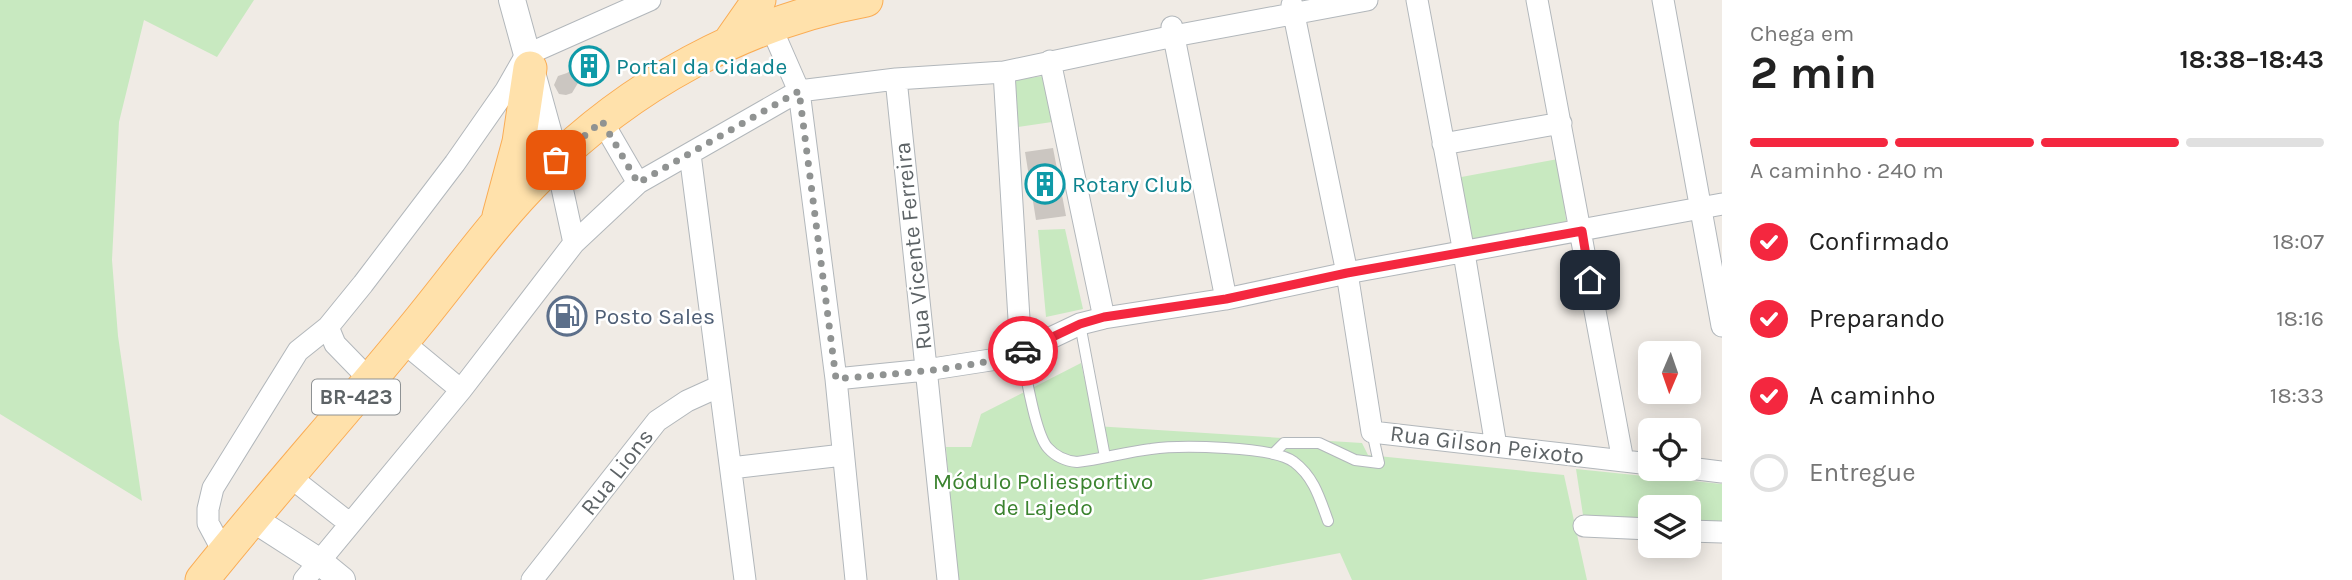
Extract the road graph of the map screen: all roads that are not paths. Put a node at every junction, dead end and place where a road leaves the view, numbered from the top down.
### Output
1 (512, 0) edge
2 (650, 0) edge
3 (1367, 0) edge
4 (1417, 0) edge
5 (1537, 0) edge
6 (1663, 0) edge
7 (850, 1) edge
8 (1293, 9) junction
9 (776, 12) edge
10 (1173, 32) junction
11 (528, 61) junction
12 (1050, 61) junction
13 (1004, 72) junction
14 (897, 79) junction
15 (799, 91) junction
16 (602, 121) junction
17 (1562, 123) junction
18 (1443, 144) junction
19 (690, 154) junction
20 (556, 160) junction
21 (638, 183) junction
22 (1712, 206) edge
23 (495, 227) junction
24 (1582, 231) junction
25 (574, 243) junction
26 (1464, 253) junction
27 (1347, 273) junction
28 (1226, 299) junction
29 (1104, 317) junction
30 (1080, 324) junction
31 (1722, 326) edge
32 (328, 327) junction
33 (403, 342) junction
34 (1020, 352) junction
35 (926, 370) junction
36 (836, 379) junction
37 (370, 380) junction
38 (720, 386) junction
39 (461, 390) junction
40 (1372, 432) junction
41 (1496, 446) junction
42 (1273, 454) junction
43 (843, 455) junction
44 (1105, 457) junction
45 (1623, 461) junction
46 (1638, 463) edge
47 (731, 468) junction
48 (1701, 469) edge
49 (1722, 472) edge
50 (289, 476) junction
51 (253, 519) junction
52 (1328, 521) dead end
53 (349, 523) junction
54 (1584, 526) dead end
55 (1638, 528) edge
56 (1701, 531) edge
57 (1722, 532) edge
58 (213, 566) edge
59 (312, 571) edge
60 (342, 580) edge
61 (532, 580) edge
62 (745, 580) edge
63 (856, 580) edge
64 (947, 580) edge

1 - 11 street
2 - 11 street
3 - 8 street
4 - 18 street
5 - 17 street
6 - 22 street
7 - 9 main road
8 - 10 street
8 - 27 street, Rua Gilson Peixoto
9 - 15 street
9 - 16 main road, BR-423
10 - 12 street
10 - 28 street
11 - 20 street
11 - 23 main road
11 - 32 street
12 - 13 street
12 - 29 street
13 - 14 street
13 - 34 street
14 - 15 street
14 - 35 street, Rua Vicente Ferreira
15 - 19 street
15 - 36 street
16 - 20 main road, BR-423
16 - 21 street
17 - 18 street
17 - 24 street
18 - 26 street
19 - 21 street
19 - 38 street
20 - 23 main road, BR-423
20 - 25 street
21 - 25 street
22 - 24 street
22 - 31 street
23 - 33 main road, BR-423
24 - 26 street
24 - 45 street
25 - 39 street
26 - 27 street
26 - 41 street
27 - 28 street
27 - 40 street, Rua Gilson Peixoto
28 - 29 street
29 - 30 street
30 - 34 street
30 - 44 lane
32 - 37 street
32 - 58 street
33 - 37 main road, BR-423
33 - 39 street
34 - 35 street
34 - 44 lane
35 - 36 street
35 - 64 street, Rua Vicente Ferreira
36 - 43 street
37 - 50 main road, BR-423
38 - 47 street
38 - 61 street, Rua Lions
39 - 53 street
40 - 41 street, Rua Gilson Peixoto
40 - 42 lane
41 - 45 street, Rua Gilson Peixoto
42 - 44 lane
42 - 52 lane
43 - 47 street
43 - 63 street
45 - 46 street, Rua Gilson Peixoto
47 - 62 street
48 - 49 street
50 - 51 main road, BR-423
50 - 53 street
51 - 58 main road, BR-423
51 - 59 street
53 - 59 street
54 - 55 street
56 - 57 street
59 - 60 street

